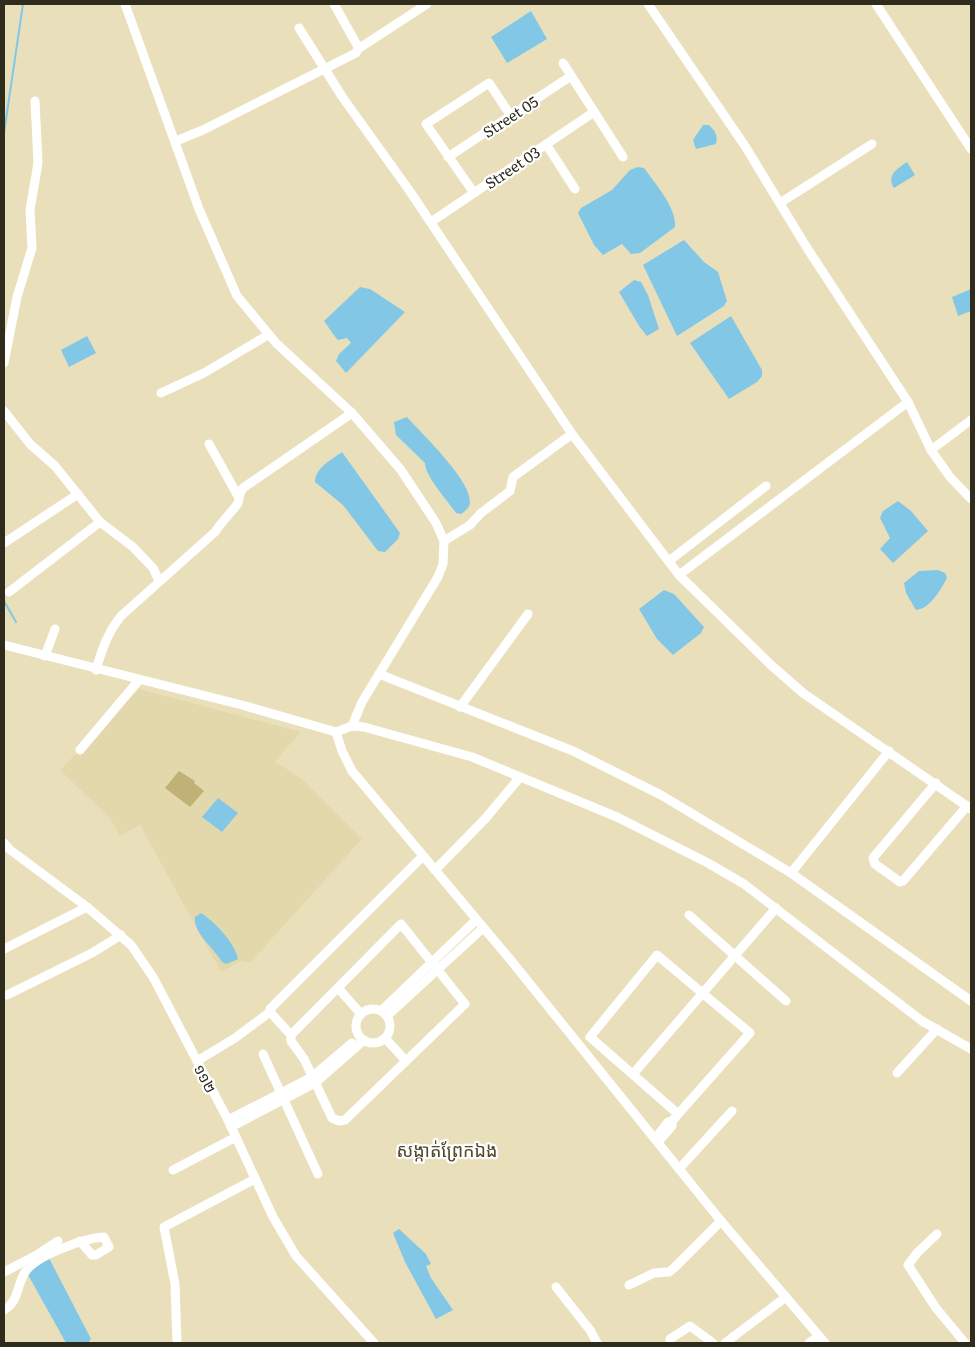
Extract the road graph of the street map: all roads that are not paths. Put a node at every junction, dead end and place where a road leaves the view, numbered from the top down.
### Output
1 (125, 4) edge
2 (334, 4) edge
3 (427, 4) edge
4 (648, 4) edge
5 (876, 4) edge
6 (299, 28) dead end
7 (358, 49) junction
8 (563, 63) dead end
9 (326, 69) junction
10 (571, 76) junction
11 (35, 101) dead end
12 (594, 112) junction
13 (511, 116) junction
14 (176, 141) junction
15 (546, 144) junction
16 (872, 144) dead end
17 (971, 149) edge
18 (448, 156) junction
19 (623, 157) dead end
20 (575, 189) dead end
21 (474, 193) junction
22 (780, 203) junction
23 (431, 222) junction
24 (268, 335) junction
25 (4, 363) edge
26 (161, 393) dead end
27 (908, 402) junction
28 (4, 411) edge
29 (352, 414) junction
30 (971, 420) edge
31 (572, 434) junction
32 (209, 444) dead end
33 (931, 450) junction
34 (766, 486) dead end
35 (78, 494) junction
36 (238, 496) junction
37 (971, 499) edge
38 (100, 522) junction
39 (444, 541) junction
40 (4, 543) edge
41 (669, 561) junction
42 (679, 575) junction
43 (159, 581) junction
44 (9, 592) dead end
45 (528, 614) dead end
46 (55, 629) dead end
47 (4, 645) edge
48 (44, 656) junction
49 (96, 670) junction
50 (379, 674) junction
51 (139, 680) junction
52 (460, 707) junction
53 (352, 726) junction
54 (336, 732) junction
55 (80, 750) dead end
56 (889, 751) junction
57 (520, 777) junction
58 (936, 783) junction
59 (969, 807) edge
60 (4, 843) edge
61 (423, 856) junction
62 (435, 870) junction
63 (791, 873) junction
64 (87, 907) junction
65 (776, 908) junction
66 (689, 915) dead end
67 (476, 920) junction
68 (483, 928) junction
69 (121, 935) junction
70 (4, 949) edge
71 (736, 956) junction
72 (432, 962) junction
73 (438, 969) junction
74 (338, 988) junction
75 (7, 994) dead end
76 (703, 994) junction
77 (786, 1000) dead end
78 (971, 1001) edge
79 (270, 1012) junction
80 (384, 1013) junction
81 (361, 1014) junction
82 (937, 1029) junction
83 (291, 1035) junction
84 (362, 1038) junction
85 (385, 1038) junction
86 (971, 1049) edge
87 (263, 1054) dead end
88 (197, 1061) junction
89 (406, 1061) junction
90 (633, 1074) junction
91 (897, 1074) dead end
92 (314, 1080) junction
93 (282, 1097) junction
94 (732, 1111) dead end
95 (675, 1118) junction
96 (229, 1124) junction
97 (236, 1137) junction
98 (656, 1140) junction
99 (679, 1169) junction
100 (173, 1170) dead end
101 (318, 1174) dead end
102 (255, 1179) junction
103 (721, 1221) junction
104 (937, 1234) dead end
105 (58, 1241) dead end
106 (80, 1241) dead end
107 (4, 1272) edge
108 (629, 1286) dead end
109 (556, 1287) dead end
110 (786, 1297) junction
111 (4, 1310) edge
112 (822, 1340) edge
113 (177, 1343) edge
114 (374, 1343) edge
115 (597, 1343) edge
116 (670, 1343) edge
117 (713, 1343) edge
118 (725, 1343) edge
119 (809, 1343) edge
120 (965, 1343) edge

1 - 14 street
2 - 7 street
3 - 7 street
4 - 22 street
5 - 17 street
6 - 9 street
7 - 9 street
8 - 10 street
9 - 14 street
9 - 23 street
10 - 12 street
10 - 13 street, Street 05
11 - 25 street
12 - 15 street, Street 03
12 - 19 street
13 - 18 street, Street 05
13 - 18 street
14 - 24 street
15 - 20 street
15 - 21 street, Street 03
16 - 22 street
18 - 21 street
21 - 23 street, Street 03
22 - 27 street
23 - 31 street
24 - 26 street
24 - 29 street
27 - 33 street
27 - 42 street
28 - 35 street
29 - 36 street
29 - 39 street
30 - 33 street
31 - 39 street
31 - 41 street
32 - 36 street
33 - 37 street
34 - 41 street
35 - 38 street
35 - 40 street
36 - 43 street
38 - 43 street
38 - 44 street
39 - 50 street
41 - 42 street
42 - 56 street
43 - 49 street
45 - 52 street
46 - 48 street
47 - 48 street
48 - 49 street
49 - 51 street
50 - 52 street
50 - 53 street
51 - 54 street
51 - 55 street
52 - 63 street
53 - 54 street
53 - 57 street
54 - 61 street
56 - 58 street
56 - 63 street
57 - 62 street
57 - 65 street
58 - 59 street
58 - 59 street
60 - 64 street, ១១២
61 - 62 street
61 - 79 street
62 - 67 street
63 - 78 street
64 - 69 street, ១១២
64 - 70 street
65 - 71 street
65 - 82 street
66 - 71 street
67 - 68 street
67 - 72 street
68 - 73 street
68 - 98 street
69 - 75 street
69 - 88 street, ១១២
71 - 76 street
71 - 77 street
72 - 73 street
72 - 74 street
72 - 80 street
73 - 80 street
73 - 89 street
74 - 81 street
74 - 83 street
76 - 90 street
76 - 90 street
76 - 95 street
79 - 83 street
79 - 88 street
80 - 81 street
80 - 85 street
81 - 84 street
82 - 86 street
82 - 91 street
83 - 92 street
84 - 85 street
84 - 92 street
85 - 89 street
87 - 93 street
88 - 96 street, ១១២
89 - 92 street
90 - 95 street
92 - 93 street
93 - 96 street
93 - 101 street
94 - 99 street
95 - 98 street
96 - 97 street, ១១២
97 - 100 street
97 - 102 street, ១១២
98 - 99 street
99 - 103 street
102 - 113 street
102 - 114 street, ១១២
103 - 108 street
103 - 110 street
104 - 120 street
105 - 107 street
106 - 111 street
109 - 115 street
110 - 112 street
110 - 118 street
112 - 119 street
116 - 117 street

